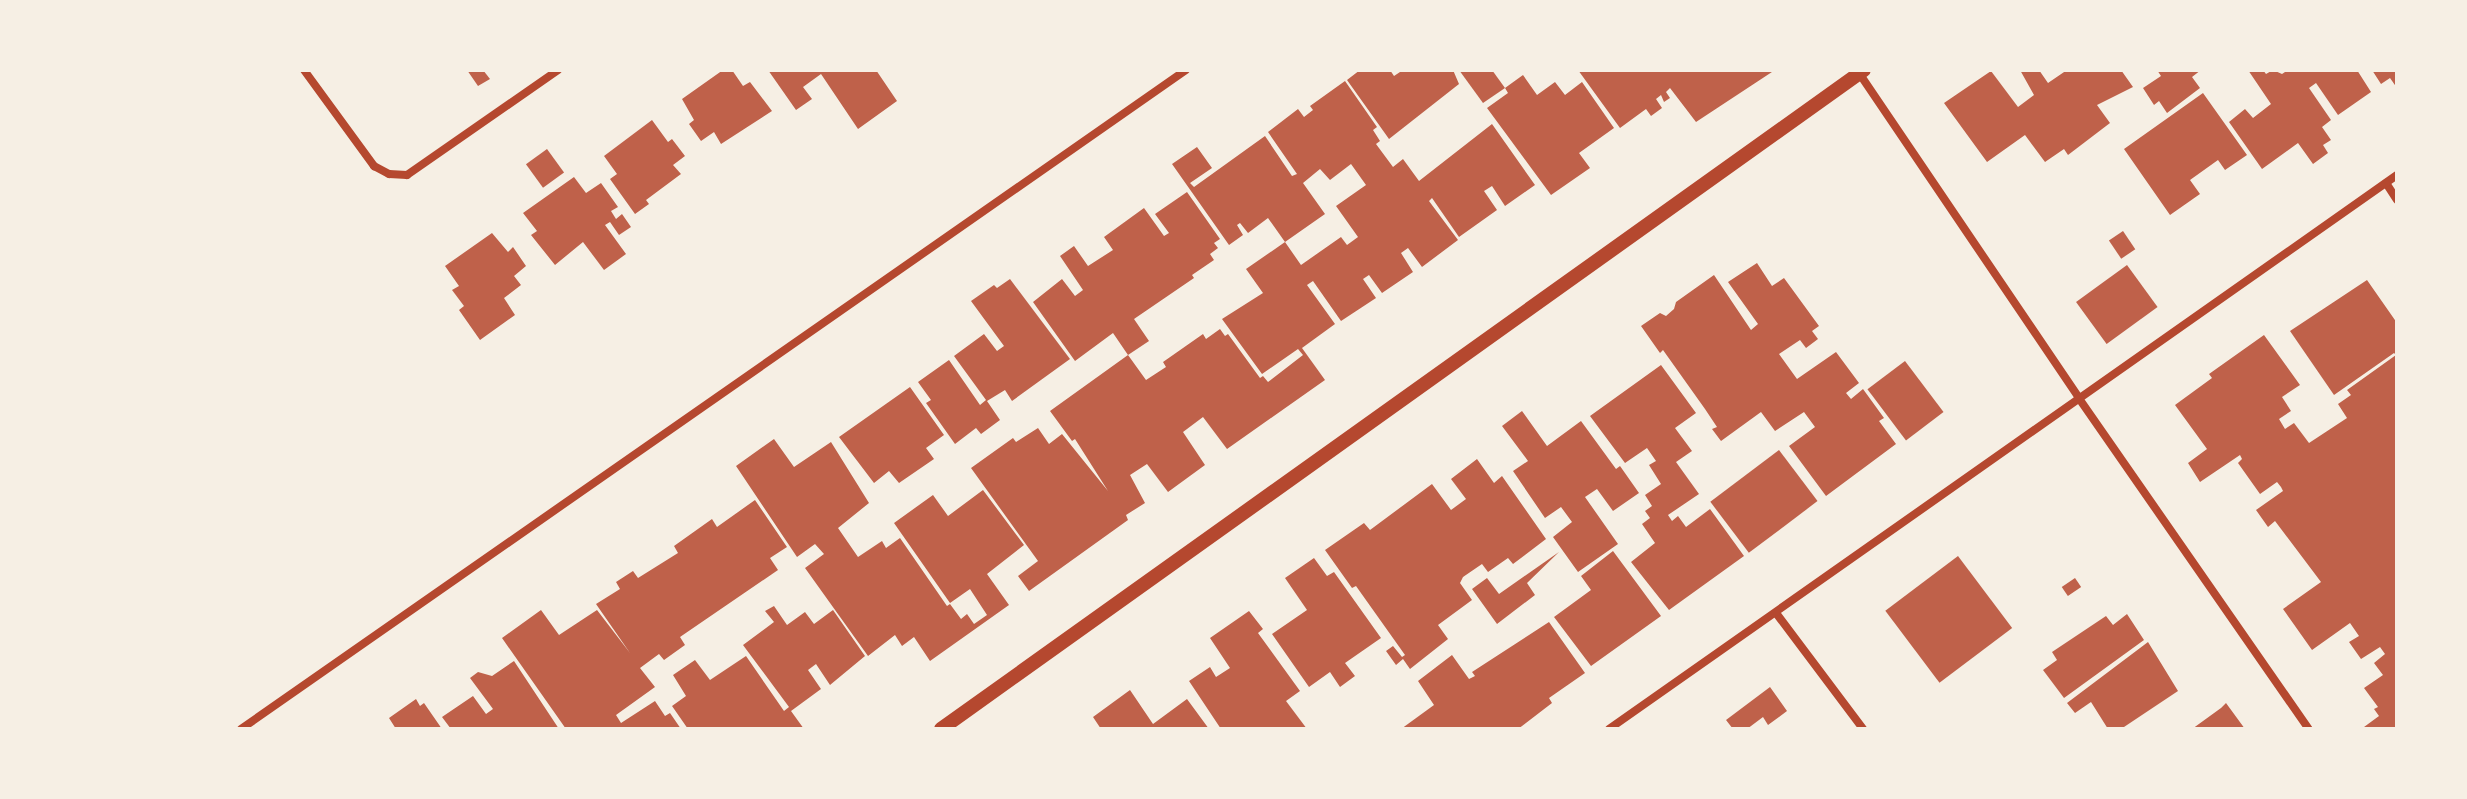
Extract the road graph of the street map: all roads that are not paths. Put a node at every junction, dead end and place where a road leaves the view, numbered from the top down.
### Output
1 (304, 70) edge
2 (558, 70) edge
3 (1186, 70) edge
4 (1860, 71) edge
5 (2397, 175) edge
6 (2386, 183) junction
7 (2397, 200) edge
8 (2078, 397) junction
9 (1776, 613) junction
10 (241, 729) edge
11 (941, 729) edge
12 (1609, 729) edge
13 (1863, 729) edge
14 (2309, 729) edge

1 - 2 street
3 - 10 street
4 - 8 street
4 - 11 street
5 - 6 street
6 - 7 street
6 - 8 street
8 - 9 street
8 - 14 street
9 - 12 street
9 - 13 street

